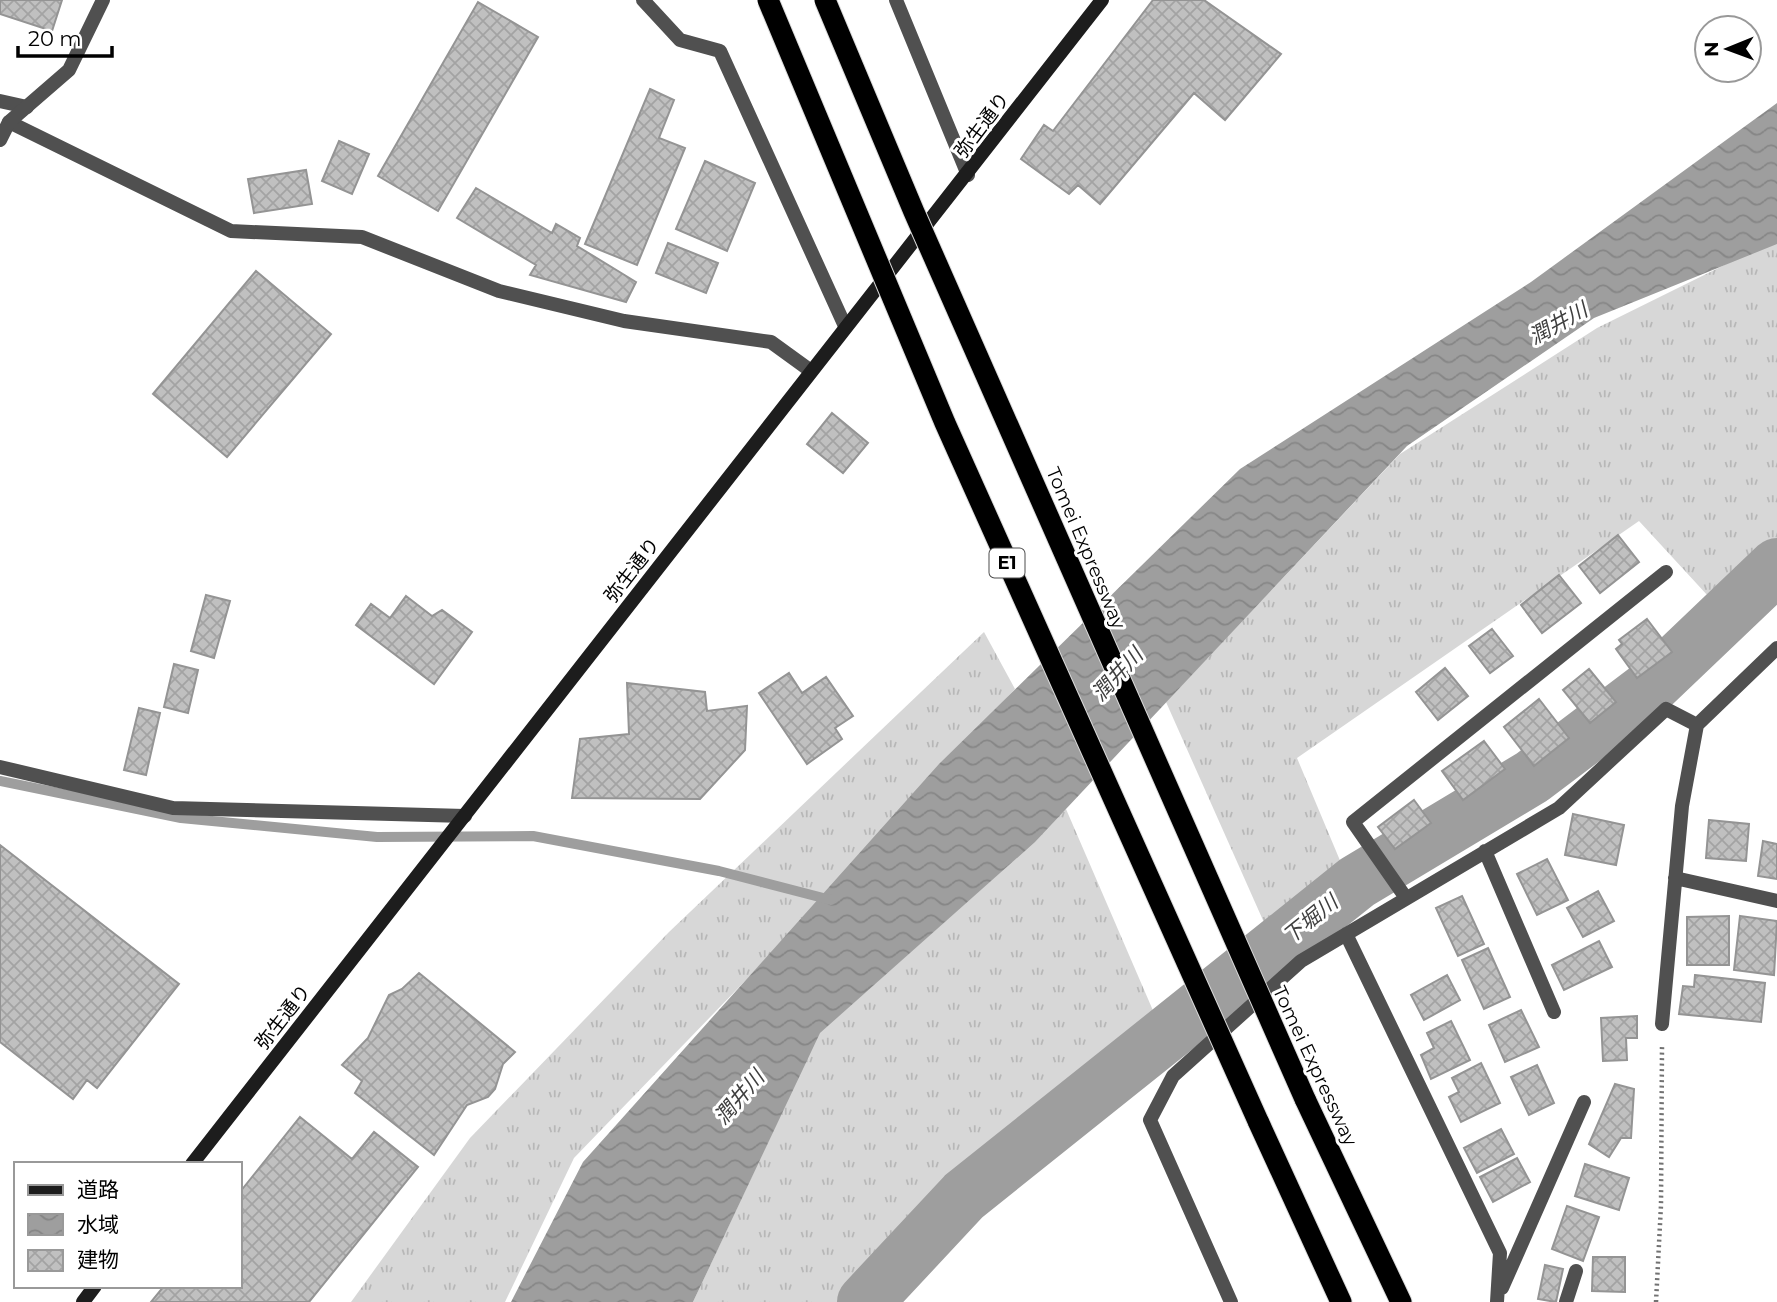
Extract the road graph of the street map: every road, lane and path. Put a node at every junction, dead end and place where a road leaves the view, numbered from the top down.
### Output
1 (103, 0) edge
2 (643, 0) edge
3 (768, 0) edge
4 (825, 0) edge
5 (896, 0) edge
6 (1102, 0) edge
7 (0, 101) edge
8 (27, 107) junction
9 (9, 122) junction
10 (0, 140) edge
11 (968, 175) junction
12 (845, 326) junction
13 (811, 371) junction
14 (1666, 572) dead end
15 (1777, 648) edge
16 (1697, 725) junction
17 (0, 767) edge
18 (465, 816) junction
19 (1485, 851) junction
20 (1675, 878) junction
21 (1401, 893) junction
22 (1777, 901) edge
23 (1346, 934) junction
24 (1554, 1012) dead end
25 (1662, 1024) joint
26 (1584, 1102) dead end
27 (194, 1162) edge
28 (1576, 1271) dead end
29 (94, 1288) edge
30 (1498, 1299) edge
31 (83, 1302) edge
32 (1231, 1302) edge
33 (1340, 1302) edge
34 (1401, 1302) edge
35 (1566, 1302) edge
36 (1656, 1302) edge

1 - 8 street
2 - 12 street
3 - 33 highway, E1, bridge
4 - 34 highway, Tomei Expressway, bridge
5 - 11 street
6 - 11 street, 弥生通り
7 - 8 street
8 - 9 street
9 - 10 street
9 - 13 street
11 - 12 street, 弥生通り
12 - 13 street, 弥生通り
13 - 18 street, 弥生通り
14 - 21 street
15 - 16 street
16 - 19 street
16 - 20 street
17 - 18 street
18 - 27 street, 弥生通り
19 - 21 street
19 - 24 street
20 - 22 street
20 - 25 street
21 - 23 street
23 - 30 street
23 - 32 street
25 - 36 path
26 - 30 street
28 - 35 street
29 - 31 street

